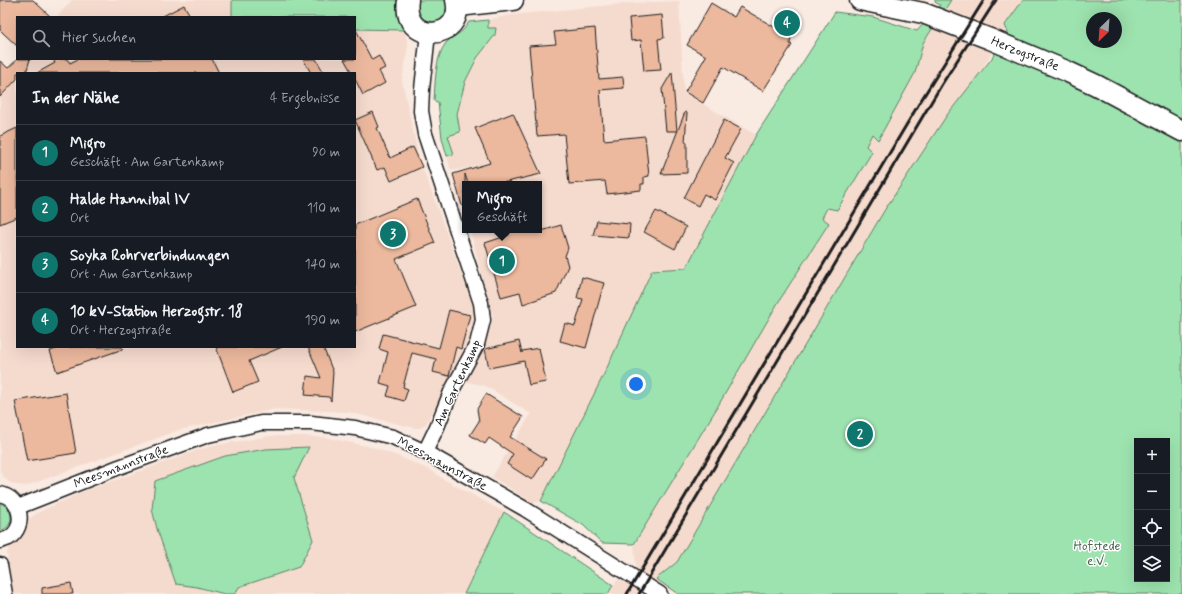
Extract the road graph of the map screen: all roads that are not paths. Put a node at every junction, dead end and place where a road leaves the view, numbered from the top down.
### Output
1 (408, 0) edge
2 (513, 0) edge
3 (860, 0) edge
4 (457, 3) edge
5 (925, 7) edge
6 (428, 33) junction
7 (1182, 131) edge
8 (425, 452) junction
9 (0, 494) edge
10 (18, 507) junction
11 (0, 541) edge
12 (0, 565) edge
13 (5, 594) edge
14 (660, 594) edge

1 - 6 street
2 - 4 street
3 - 5 street, Herzogstraße
4 - 6 street
5 - 7 street, Herzogstraße
6 - 8 street, Am Gartenkamp
8 - 10 street, Meesmannstraße
8 - 14 street, Meesmannstraße
9 - 10 street
10 - 11 street
12 - 13 street

